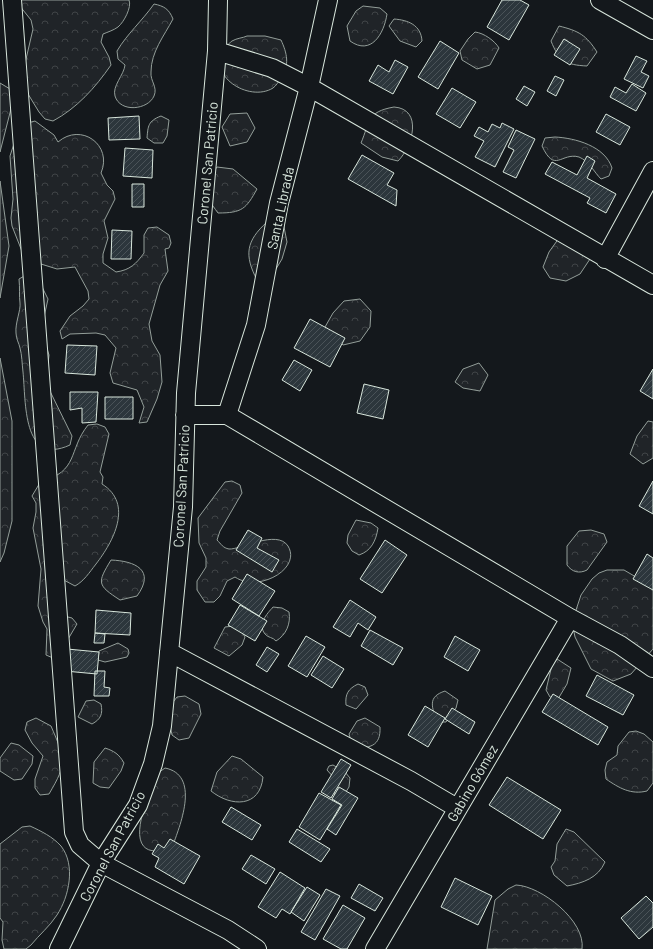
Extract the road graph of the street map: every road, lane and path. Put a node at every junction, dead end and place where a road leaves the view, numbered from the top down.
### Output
1 (12, 0) edge
2 (218, 0) edge
3 (328, 0) edge
4 (600, 0) edge
5 (653, 30) edge
6 (217, 51) junction
7 (309, 87) junction
8 (653, 171) edge
9 (605, 259) junction
10 (653, 285) edge
11 (185, 415) junction
12 (227, 415) junction
13 (570, 618) junction
14 (169, 652) junction
15 (653, 668) edge
16 (457, 808) junction
17 (100, 863) junction
18 (59, 949) edge
19 (257, 949) edge
20 (375, 949) edge

1 - 17 street
2 - 6 street, Coronel San Patricio
3 - 7 street, Santa Librada
4 - 5 street
6 - 7 street
6 - 11 street, Coronel San Patricio
7 - 9 street
7 - 12 street, Santa Librada
8 - 9 street
9 - 10 street
11 - 12 street
11 - 14 street, Coronel San Patricio
12 - 13 street
13 - 15 street
13 - 16 street, Gabino Gómez
14 - 16 street
14 - 17 street, Coronel San Patricio
16 - 20 street, Gabino Gómez
17 - 18 street, Coronel San Patricio
17 - 19 street

